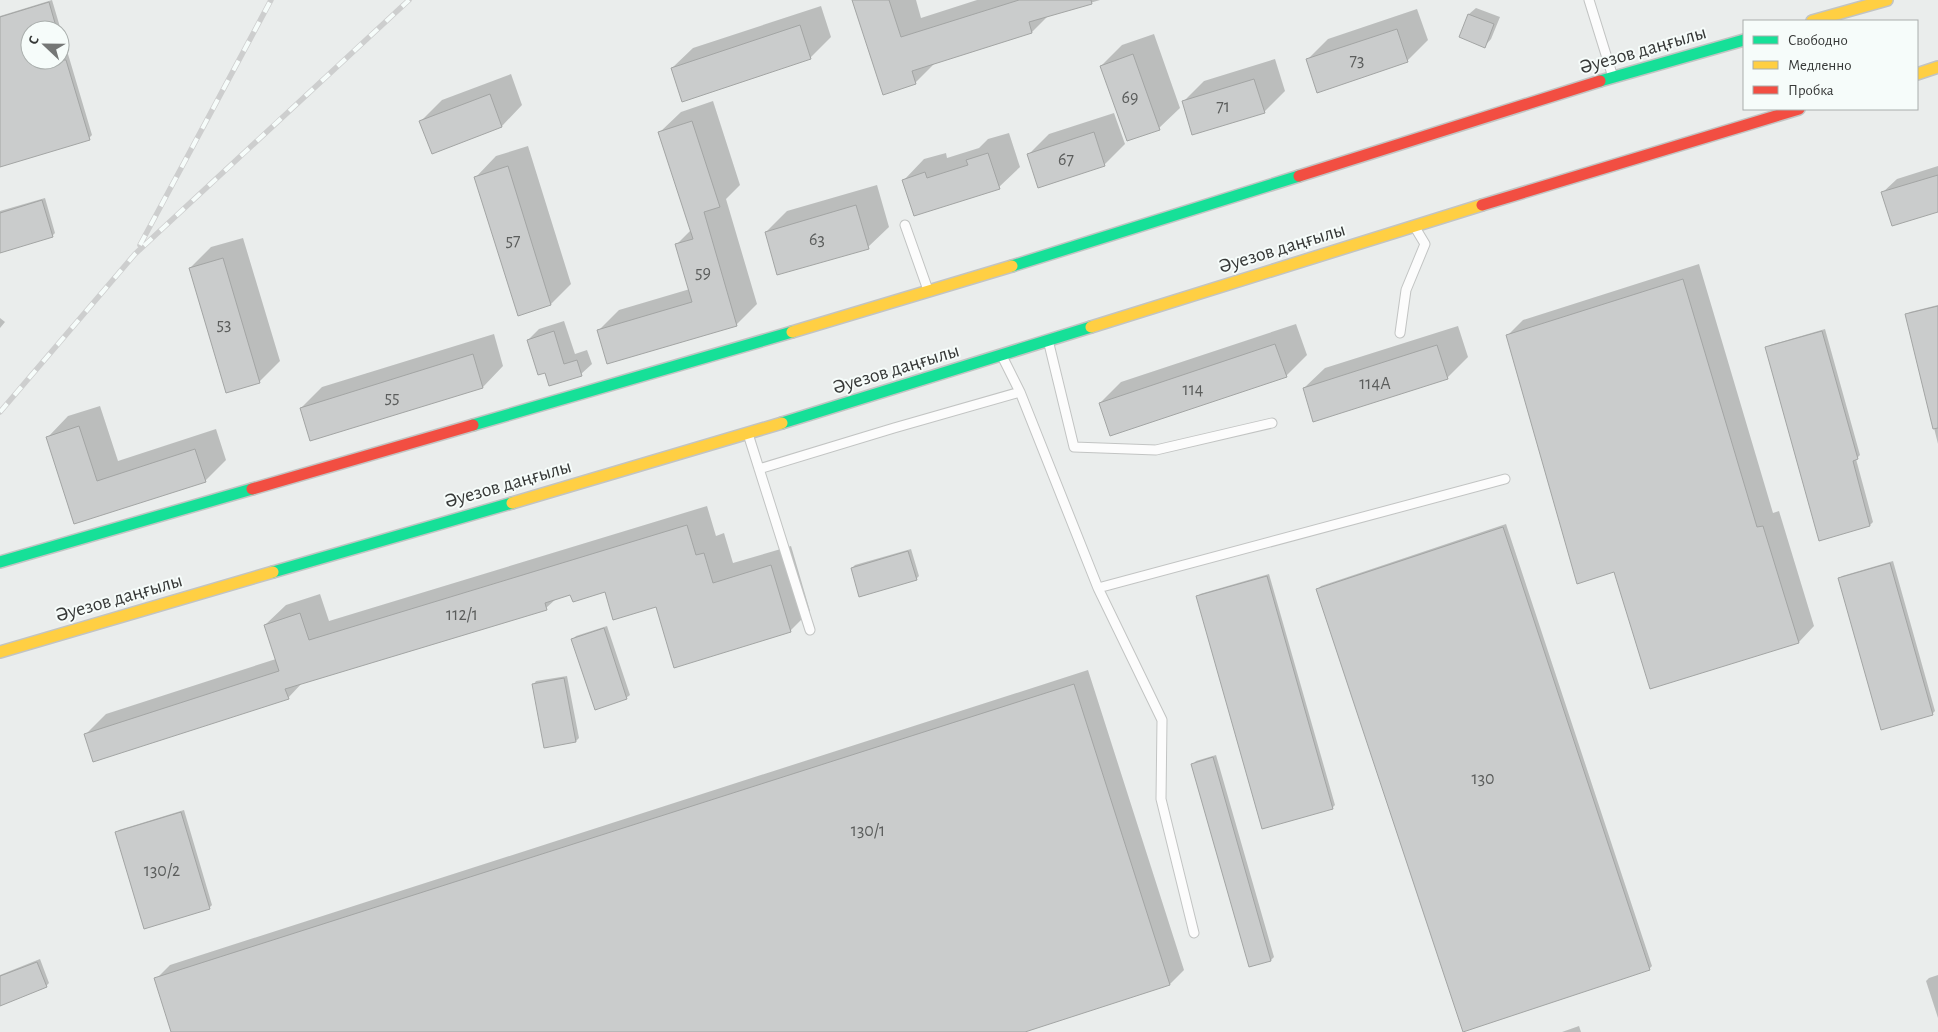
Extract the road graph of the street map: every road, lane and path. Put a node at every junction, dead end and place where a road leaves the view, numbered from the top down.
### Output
1 (1589, 0) edge
2 (1887, 0) edge
3 (1816, 20) edge
4 (1743, 40) edge
5 (1938, 68) edge
6 (1918, 74) edge
7 (1613, 77) junction
8 (1796, 110) edge
9 (905, 225) dead end
10 (1414, 226) junction
11 (929, 292) junction
12 (1400, 333) dead end
13 (1048, 341) junction
14 (1001, 356) junction
15 (1020, 392) junction
16 (1272, 423) dead end
17 (748, 434) junction
18 (759, 469) junction
19 (1505, 479) dead end
20 (0, 562) edge
21 (1098, 588) junction
22 (810, 630) dead end
23 (0, 652) edge
24 (1194, 933) dead end

1 - 7 lane
2 - 3 main road
4 - 7 main road, Әуезов даңғылы
5 - 6 main road
7 - 11 main road, Әуезов даңғылы
8 - 10 main road, Әуезов даңғылы
9 - 11 lane
10 - 12 lane
10 - 13 main road, Әуезов даңғылы
11 - 20 main road, Әуезов даңғылы
13 - 14 main road, Әуезов даңғылы
13 - 16 lane
14 - 15 lane
14 - 17 main road, Әуезов даңғылы
15 - 18 lane
15 - 21 lane
17 - 18 lane
17 - 23 main road, Әуезов даңғылы
18 - 22 lane
19 - 21 lane
21 - 24 lane

